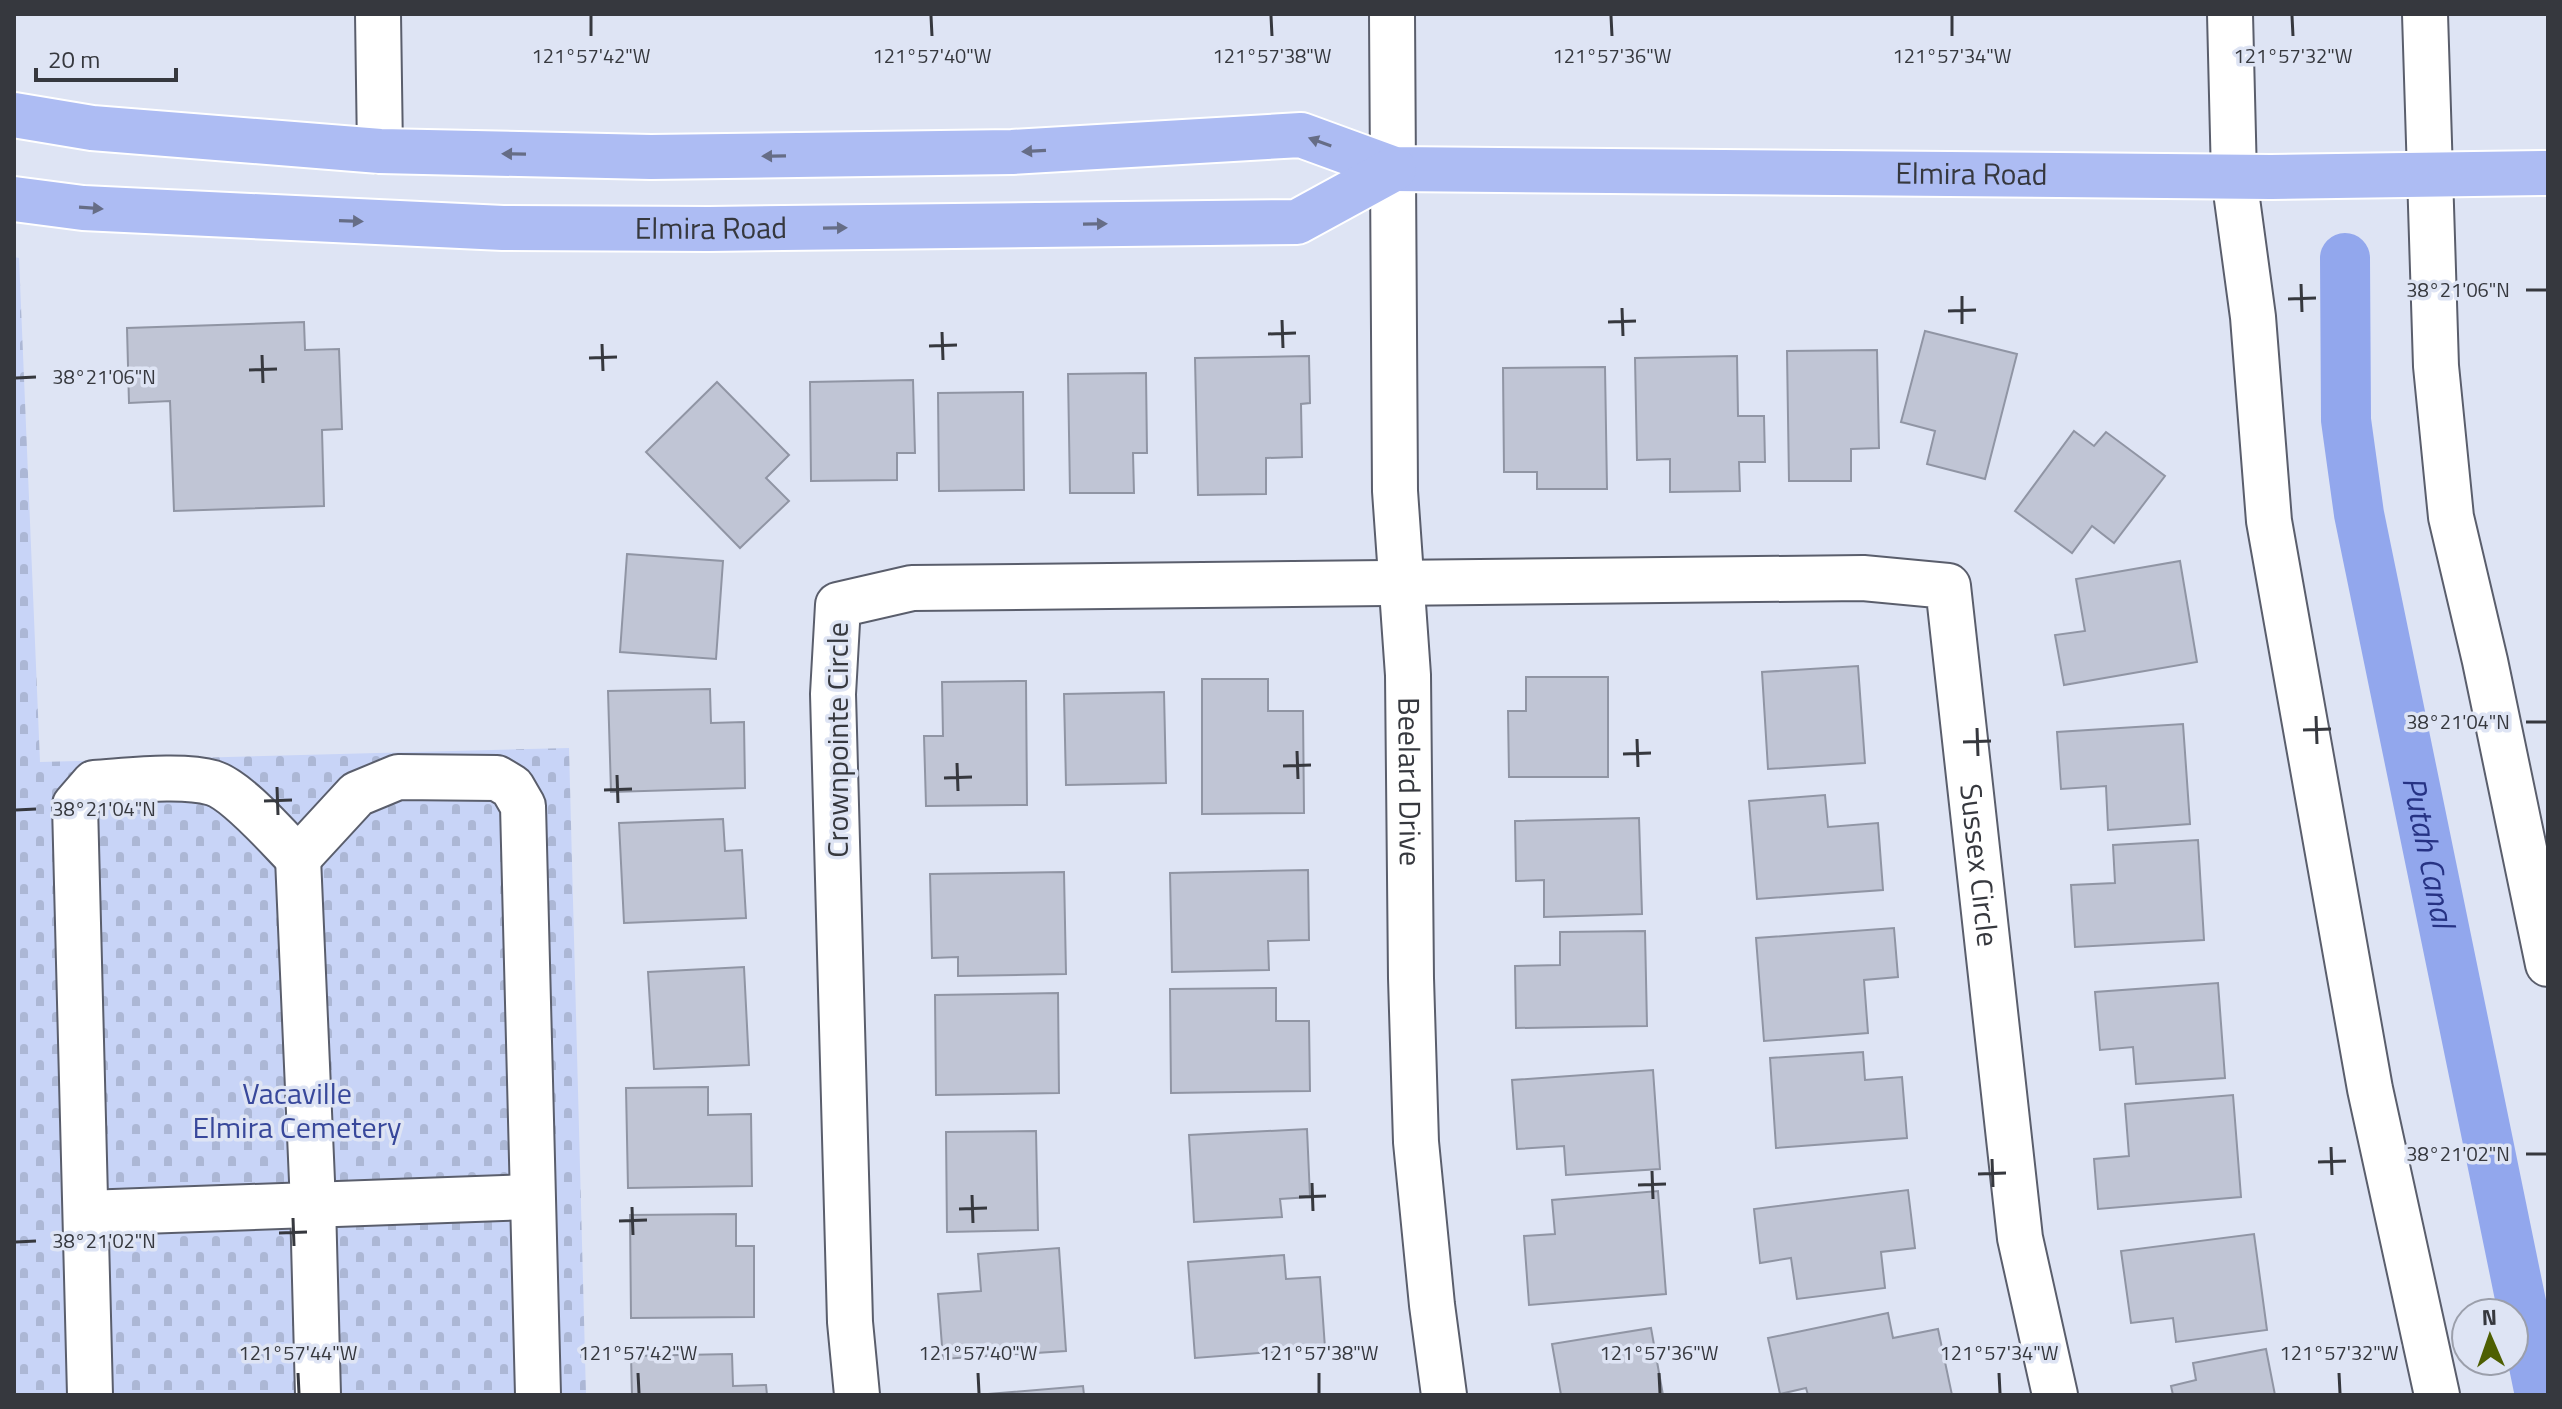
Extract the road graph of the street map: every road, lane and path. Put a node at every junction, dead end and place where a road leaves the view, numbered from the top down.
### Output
1 (378, 14) edge
2 (1392, 14) edge
3 (2230, 14) edge
4 (2425, 14) edge
5 (14, 115) edge
6 (380, 151) junction
7 (1394, 169) junction
8 (2548, 173) edge
9 (2430, 174) junction
10 (2234, 177) junction
11 (14, 199) edge
12 (1403, 582) junction
13 (298, 858) junction
14 (2548, 964) edge
15 (531, 1197) junction
16 (313, 1204) junction
17 (86, 1213) junction
18 (90, 1395) edge
19 (318, 1395) edge
20 (538, 1395) edge
21 (857, 1395) edge
22 (1444, 1395) edge
23 (2055, 1395) edge
24 (2437, 1395) edge

1 - 6 street
2 - 7 street, Beelard Drive
3 - 10 street
4 - 9 street
5 - 6 main road, Elmira Road
7 -> 6 main road, Elmira Road
7 - 10 main road, Elmira Road
11 -> 7 main road, Elmira Road
7 - 12 street, Beelard Drive
8 - 9 main road, Elmira Road
9 - 10 main road, Elmira Road
9 - 14 street
10 - 24 street
12 - 21 street, Crownpointe Circle
12 - 22 street, Beelard Drive
12 - 23 street, Sussex Circle
13 - 15 street
13 - 16 street
13 - 17 street
15 - 16 street
15 - 20 street
16 - 17 street
16 - 19 street
17 - 18 street

